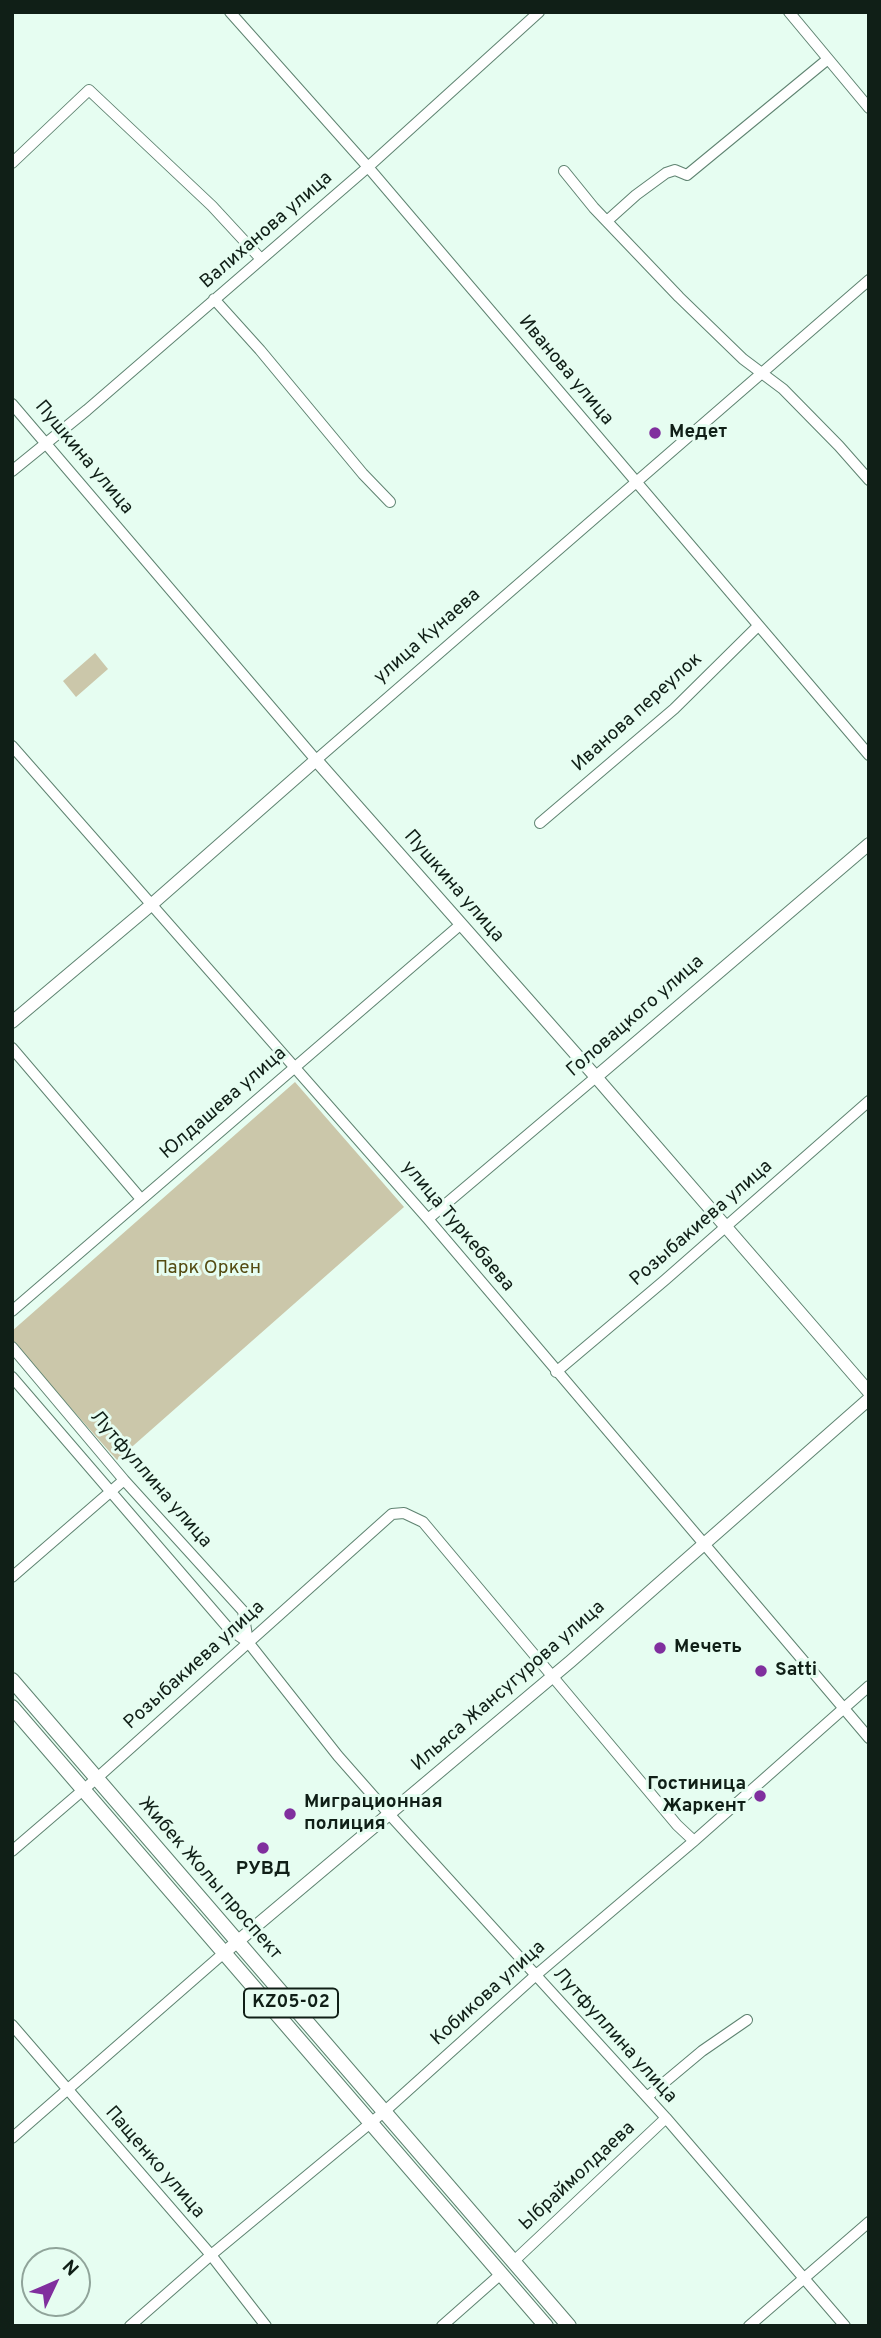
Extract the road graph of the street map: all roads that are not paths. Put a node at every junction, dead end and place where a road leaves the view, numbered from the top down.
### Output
1 (230, 12) edge
2 (539, 12) edge
3 (789, 12) edge
4 (828, 60) junction
5 (869, 108) edge
6 (12, 163) edge
7 (368, 167) junction
8 (564, 172) dead end
9 (607, 221) junction
10 (261, 259) junction
11 (869, 280) edge
12 (214, 299) junction
13 (761, 373) junction
14 (12, 404) edge
15 (46, 442) junction
16 (12, 471) edge
17 (869, 480) edge
18 (637, 482) junction
19 (390, 502) dead end
20 (757, 626) junction
21 (12, 746) edge
22 (869, 755) edge
23 (316, 760) junction
24 (540, 823) dead end
25 (869, 844) edge
26 (151, 905) junction
27 (460, 925) junction
28 (12, 1022) edge
29 (12, 1048) edge
30 (295, 1066) junction
31 (596, 1077) junction
32 (869, 1101) edge
33 (141, 1199) junction
34 (428, 1219) junction
35 (726, 1227) junction
36 (12, 1311) edge
37 (12, 1347) edge
38 (556, 1372) junction
39 (12, 1377) edge
40 (869, 1392) edge
41 (869, 1399) edge
42 (124, 1480) junction
43 (111, 1492) junction
44 (704, 1543) junction
45 (12, 1577) edge
46 (248, 1642) junction
47 (553, 1676) junction
48 (12, 1680) edge
49 (869, 1686) edge
50 (12, 1707) edge
51 (842, 1708) junction
52 (869, 1738) edge
53 (97, 1779) junction
54 (84, 1789) junction
55 (390, 1815) junction
56 (694, 1841) junction
57 (12, 1851) edge
58 (238, 1941) junction
59 (225, 1952) junction
60 (536, 1975) junction
61 (747, 2020) dead end
62 (12, 2025) edge
63 (67, 2089) junction
64 (647, 2097) junction
65 (385, 2111) junction
66 (666, 2118) junction
67 (371, 2121) junction
68 (12, 2138) edge
69 (869, 2222) edge
70 (211, 2255) junction
71 (514, 2261) junction
72 (502, 2273) junction
73 (805, 2278) junction
74 (130, 2326) edge
75 (266, 2326) edge
76 (442, 2326) edge
77 (546, 2326) edge
78 (569, 2326) edge
79 (749, 2326) edge
80 (845, 2326) edge

1 - 7 street, Иванова улица
2 - 7 street, Валиханова улица
3 - 4 street
4 - 5 street
4 - 9 street
6 - 10 street
7 - 10 street, Валиханова улица
7 - 18 street, Иванова улица
8 - 9 street
9 - 13 street
10 - 12 street, Валиханова улица
11 - 13 street, улица Кунаева
12 - 15 street, Валиханова улица
12 - 19 street
13 - 17 street
13 - 18 street, улица Кунаева
14 - 15 street, Пушкина улица
15 - 16 street, Валиханова улица
15 - 23 street, Пушкина улица
18 - 20 street, Иванова улица
18 - 23 street, улица Кунаева
20 - 22 street, Иванова улица
20 - 24 street, Иванова переулок
21 - 26 street, улица Туркебаева
23 - 26 main road, улица Кунаева
23 - 27 main road, Пушкина улица
25 - 31 main road, Головацкого улица
26 - 28 main road, улица Кунаева
26 - 30 street, улица Туркебаева
27 - 30 street, Юлдашева улица
27 - 31 main road, Пушкина улица
29 - 33 street
30 - 33 street, Юлдашева улица
30 - 34 street, улица Туркебаева
31 - 34 street, Головацкого улица
31 - 35 main road, Пушкина улица
32 - 35 street, Розыбакиева улица
33 - 36 street, Юлдашева улица
34 - 38 street, улица Туркебаева
35 - 38 street, Розыбакиева улица
35 - 40 main road, Пушкина улица
37 - 42 street, Лутфуллина улица
38 - 44 street, улица Туркебаева
39 - 43 street, Лутфуллина улица
41 - 44 main road, Ильяса Жансугурова улица
42 - 43 street
42 - 46 street, Лутфуллина улица
43 - 45 street
43 - 46 street, Лутфуллина улица
44 - 47 main road, Ильяса Жансугурова улица
44 - 51 street, улица Туркебаева
46 - 47 street, Розыбакиева улица
46 - 53 street, Розыбакиева улица
46 - 55 street, Лутфуллина улица
47 - 55 main road, Ильяса Жансугурова улица
47 - 56 street
48 - 53 highway, Жибек Жолы проспект / KZ05-02
49 - 51 street, Кобикова улица
50 - 54 highway, Жибек Жолы проспект
51 - 52 street, улица Туркебаева
51 - 56 street, Кобикова улица
53 - 54 street, Розыбакиева улица
53 - 58 highway, Жибек Жолы проспект / KZ05-02
54 - 57 street, Розыбакиева улица
54 - 59 highway, Жибек Жолы проспект
55 - 58 main road, Ильяса Жансугурова улица
55 - 60 street, Лутфуллина улица
56 - 60 street, Кобикова улица
58 - 59 main road, Ильяса Жансугурова улица
58 - 65 highway, Жибек Жолы проспект / KZ05-02
59 - 63 street, Ильяса Жансугурова улица
59 - 67 highway, Жибек Жолы проспект
60 - 64 street, Лутфуллина улица
60 - 65 street, Кобикова улица
61 - 64 street
62 - 63 street, Пащенко улица
63 - 68 street, Ильяса Жансугурова улица
63 - 70 street, Пащенко улица
64 - 66 street, Лутфуллина улица
65 - 67 street, Кобикова улица
65 - 71 highway, Жибек Жолы проспект / KZ05-02
66 - 71 street, Ыбраймолдаева
66 - 73 street, Лутфуллина улица
67 - 70 street, Кобикова улица
67 - 72 highway, Жибек Жолы проспект
69 - 73 street
70 - 74 street, Кобикова улица
70 - 75 street, Пащенко улица
71 - 78 highway, Жибек Жолы проспект / KZ05-02
72 - 76 street
72 - 77 highway, Жибек Жолы проспект
73 - 79 street
73 - 80 street, Лутфуллина улица

